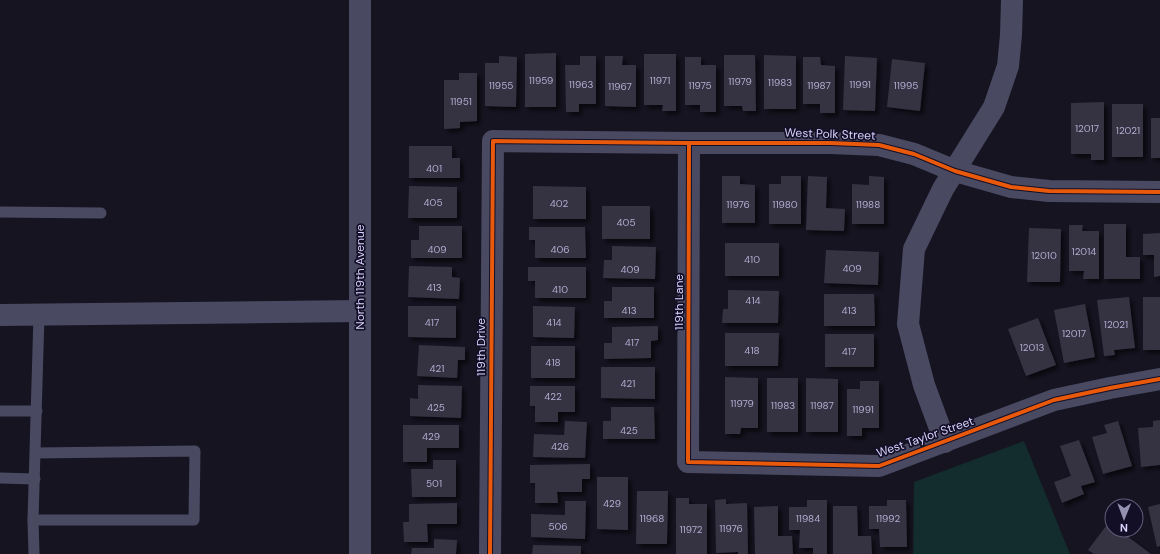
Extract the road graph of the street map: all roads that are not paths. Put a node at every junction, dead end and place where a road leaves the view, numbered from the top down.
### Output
1 (360, 0) edge
2 (1012, 0) edge
3 (493, 141) joint
4 (689, 143) junction
5 (955, 171) junction
6 (1160, 192) edge
7 (0, 212) edge
8 (101, 213) dead end
9 (360, 311) junction
10 (0, 315) edge
11 (39, 315) junction
12 (1160, 379) edge
13 (0, 411) edge
14 (37, 411) junction
15 (944, 442) junction
16 (36, 453) junction
17 (688, 462) joint
18 (0, 478) edge
19 (35, 479) junction
20 (33, 520) junction
21 (34, 554) edge
22 (360, 554) edge
23 (490, 554) edge

1 - 9 street, North 119th Avenue
2 - 5 street
3 - 4 street, West Polk Street
3 - 23 street, 119th Drive
4 - 5 street, West Polk Street
4 - 17 street, 119th Lane
5 - 6 street, West Polk Street
5 - 15 street
7 - 8 lane
9 - 11 street
9 - 22 street, North 119th Avenue
10 - 11 street
11 - 14 lane
12 - 15 street, West Taylor Street
13 - 14 lane
14 - 16 lane
15 - 17 street, West Taylor Street
16 - 19 lane
16 - 20 lane
18 - 19 lane
19 - 20 lane
20 - 21 lane

